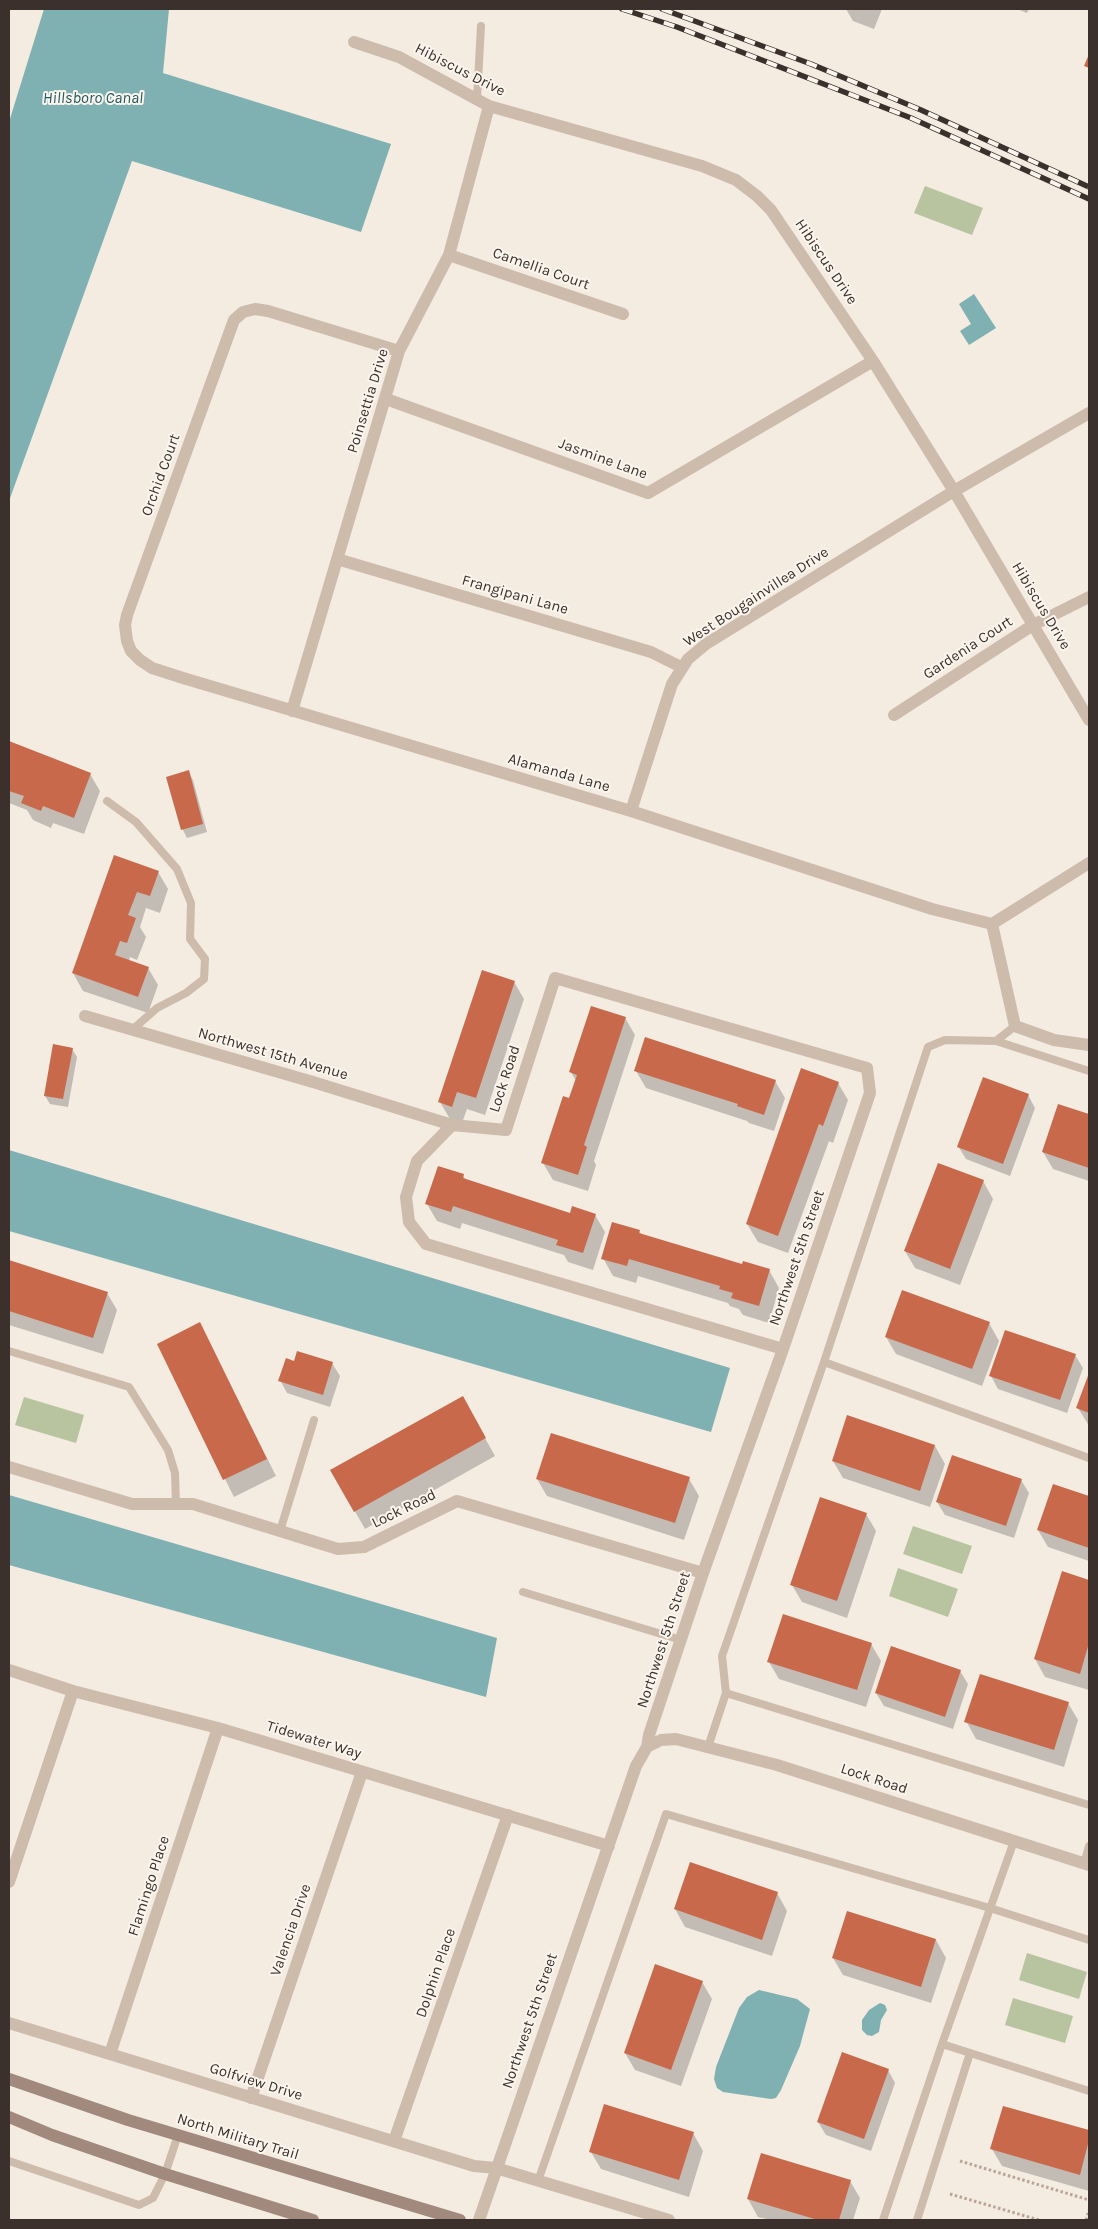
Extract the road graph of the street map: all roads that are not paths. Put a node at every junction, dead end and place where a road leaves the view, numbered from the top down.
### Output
1 (481, 26) dead end
2 (354, 42) dead end
3 (477, 99) junction
4 (489, 106) junction
5 (449, 255) junction
6 (623, 314) dead end
7 (399, 350) junction
8 (873, 361) junction
9 (386, 399) junction
10 (1089, 413) edge
11 (954, 491) junction
12 (337, 559) junction
13 (1089, 597) edge
14 (1033, 625) junction
15 (128, 641) joint
16 (681, 667) junction
17 (292, 711) junction
18 (894, 715) dead end
19 (1089, 720) edge
20 (107, 800) dead end
21 (631, 811) junction
22 (1089, 863) edge
23 (992, 924) junction
24 (85, 1016) dead end
25 (1015, 1026) junction
26 (132, 1030) junction
27 (996, 1041) junction
28 (1089, 1045) edge
29 (866, 1068) joint
30 (1089, 1071) edge
31 (452, 1125) junction
32 (783, 1349) junction
33 (9, 1352) edge
34 (824, 1362) junction
35 (314, 1420) dead end
36 (1089, 1458) edge
37 (9, 1467) edge
38 (176, 1505) junction
39 (280, 1531) junction
40 (703, 1573) junction
41 (523, 1592) dead end
42 (681, 1640) junction
43 (9, 1670) edge
44 (72, 1691) junction
45 (726, 1693) junction
46 (218, 1728) junction
47 (647, 1747) junction
48 (708, 1747) junction
49 (362, 1772) junction
50 (1089, 1805) edge
51 (508, 1815) junction
52 (1014, 1842) junction
53 (609, 1846) junction
54 (1089, 1846) edge
55 (1087, 1864) edge
56 (9, 1882) edge
57 (990, 1908) junction
58 (1089, 1940) edge
59 (9, 2023) edge
60 (942, 2044) junction
61 (970, 2053) junction
62 (110, 2054) junction
63 (9, 2079) edge
64 (1089, 2091) edge
65 (251, 2098) junction
66 (9, 2117) edge
67 (178, 2136) junction
68 (394, 2141) junction
69 (9, 2161) edge
70 (496, 2168) junction
71 (165, 2174) junction
72 (538, 2181) junction
73 (313, 2220) edge
74 (460, 2220) edge
75 (479, 2220) edge
76 (668, 2220) edge
77 (884, 2220) edge
78 (917, 2220) edge

1 - 3 lane
2 - 3 street, Hibiscus Drive
3 - 4 street, Hibiscus Drive
4 - 5 street, Poinsettia Drive
4 - 8 street, Hibiscus Drive
5 - 6 street, Camellia Court
5 - 7 street, Poinsettia Drive
7 - 9 street, Poinsettia Drive
7 - 15 street, Orchid Court
8 - 9 street, Jasmine Lane
8 - 11 street, Hibiscus Drive
9 - 12 street, Poinsettia Drive
10 - 11 street, West Bougainvillea Drive
11 - 14 street, Hibiscus Drive
11 - 16 street, West Bougainvillea Drive
12 - 16 street, Frangipani Lane
12 - 17 street, Poinsettia Drive
13 - 14 street, Gardenia Court
14 - 18 street, Gardenia Court
14 - 19 street, Hibiscus Drive
15 - 17 street, Alamanda Lane
16 - 21 street, West Bougainvillea Drive
17 - 21 street, Alamanda Lane
20 - 26 lane
21 - 23 street, Alamanda Lane
22 - 23 street
23 - 25 street
24 - 26 street, Northwest 15th Avenue
25 - 27 lane
25 - 28 street
26 - 31 street, Northwest 15th Avenue
27 - 30 lane
27 - 34 lane
29 - 31 street, Lock Road
29 - 32 street, Northwest 5th Street
31 - 32 street
32 - 40 street, Northwest 5th Street
33 - 38 lane
34 - 36 lane
34 - 45 lane
35 - 39 lane
37 - 38 street, Lock Road
38 - 39 street, Lock Road
39 - 40 street, Lock Road
40 - 42 street, Northwest 5th Street
41 - 42 lane
42 - 47 street, Northwest 5th Street
43 - 44 street, Tidewater Way
44 - 46 street, Tidewater Way
44 - 56 street
45 - 48 lane
45 - 50 lane
46 - 49 street, Tidewater Way
46 - 62 street, Flamingo Place
47 - 48 street, Lock Road
47 - 53 street, Northwest 5th Street
48 - 52 street, Lock Road
49 - 51 street, Tidewater Way
49 - 65 street, Valencia Drive
51 - 53 street, Tidewater Way
51 - 68 street, Dolphin Place
52 - 55 street, Lock Road
52 - 57 lane
53 - 70 street, Northwest 5th Street
54 - 55 lane
57 - 58 lane
57 - 60 lane
57 - 72 lane
59 - 62 street, Golfview Drive
60 - 61 lane
60 - 77 lane
61 - 64 lane
61 - 78 lane
62 - 65 street, Golfview Drive
63 - 67 street, North Military Trail
65 - 68 street, Golfview Drive
66 - 71 street
67 - 71 lane
67 - 74 street, North Military Trail
68 - 70 street, Golfview Drive
69 - 71 lane
70 - 72 street
70 - 75 street, Northwest 5th Street
71 - 73 street
72 - 76 street

